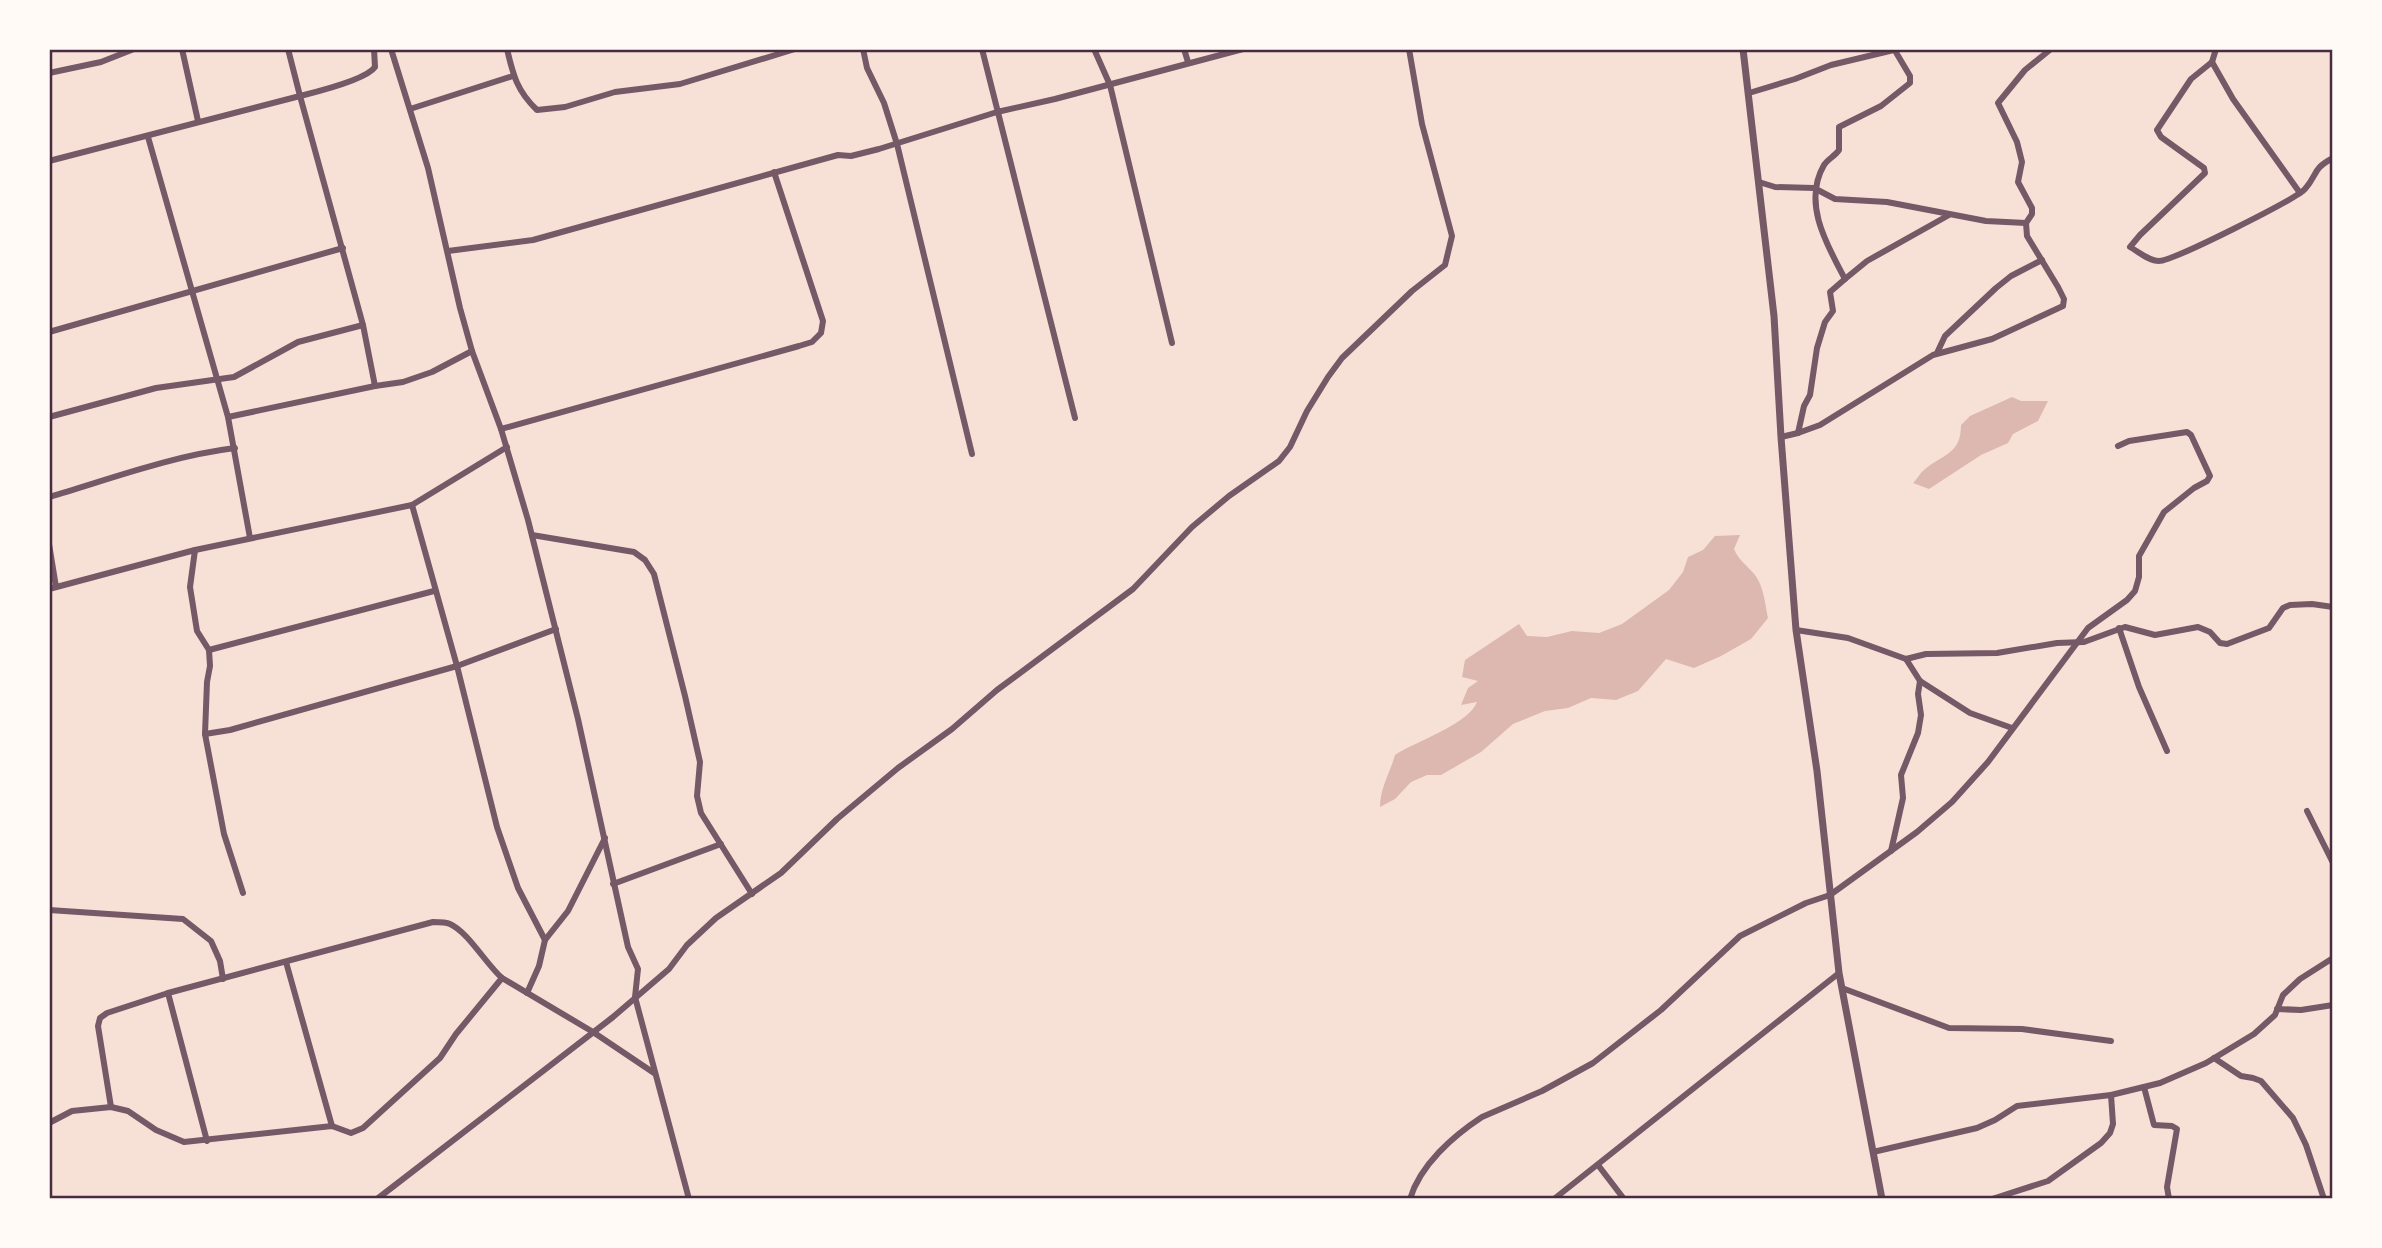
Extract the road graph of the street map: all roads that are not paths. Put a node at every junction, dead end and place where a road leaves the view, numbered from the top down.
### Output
1 (134, 49) edge
2 (182, 49) edge
3 (288, 49) edge
4 (374, 49) edge
5 (391, 49) edge
6 (507, 49) edge
7 (795, 49) edge
8 (863, 49) edge
9 (982, 49) edge
10 (1094, 49) edge
11 (1184, 49) edge
12 (1243, 49) edge
13 (1409, 49) edge
14 (1743, 49) edge
15 (1896, 49) edge
16 (2051, 49) edge
17 (2216, 49) edge
18 (1188, 62) junction
19 (2212, 62) junction
20 (49, 74) edge
21 (513, 76) junction
22 (1110, 85) junction
23 (1749, 93) junction
24 (300, 96) junction
25 (410, 109) junction
26 (997, 111) junction
27 (198, 121) junction
28 (148, 137) junction
29 (897, 144) junction
30 (2333, 158) edge
31 (49, 161) edge
32 (774, 172) junction
33 (1759, 182) junction
34 (1814, 188) junction
35 (2300, 193) junction
36 (1949, 215) junction
37 (2026, 223) junction
38 (343, 248) junction
39 (448, 251) junction
40 (2042, 260) junction
41 (1845, 279) junction
42 (192, 291) junction
43 (363, 326) junction
44 (49, 332) edge
45 (1172, 344) dead end
46 (472, 351) junction
47 (1937, 353) junction
48 (216, 379) junction
49 (375, 386) junction
50 (49, 417) edge
51 (228, 417) junction
52 (1075, 418) dead end
53 (501, 429) junction
54 (1798, 433) junction
55 (1781, 437) junction
56 (2118, 446) dead end
57 (507, 447) junction
58 (235, 448) junction
59 (972, 454) dead end
60 (49, 497) edge
61 (412, 505) junction
62 (532, 535) junction
63 (250, 538) junction
64 (49, 544) edge
65 (195, 550) junction
66 (52, 588) edge
67 (434, 591) junction
68 (2333, 607) edge
69 (2119, 628) junction
70 (556, 629) junction
71 (1796, 630) junction
72 (2078, 642) junction
73 (209, 650) junction
74 (1906, 659) junction
75 (457, 666) junction
76 (1920, 681) junction
77 (2012, 728) junction
78 (205, 734) junction
79 (2167, 751) dead end
80 (2307, 811) dead end
81 (605, 837) junction
82 (721, 844) junction
83 (1891, 851) junction
84 (2333, 863) edge
85 (614, 884) junction
86 (243, 893) dead end
87 (752, 894) junction
88 (1830, 895) junction
89 (49, 910) edge
90 (545, 940) junction
91 (2333, 958) edge
92 (286, 962) junction
93 (1839, 973) junction
94 (502, 978) junction
95 (223, 979) junction
96 (1842, 988) junction
97 (168, 993) junction
98 (527, 993) junction
99 (635, 997) junction
100 (2333, 1005) edge
101 (2277, 1009) junction
102 (593, 1032) junction
103 (2111, 1041) dead end
104 (2214, 1058) junction
105 (654, 1073) junction
106 (2144, 1087) junction
107 (2111, 1095) junction
108 (111, 1107) junction
109 (49, 1123) edge
110 (332, 1126) junction
111 (207, 1141) junction
112 (1873, 1152) junction
113 (1598, 1165) junction
114 (377, 1199) edge
115 (690, 1199) edge
116 (1409, 1199) edge
117 (1554, 1199) edge
118 (1624, 1199) edge
119 (1882, 1199) edge
120 (1992, 1199) edge
121 (2169, 1199) edge
122 (2323, 1199) edge

1 - 20 street
2 - 27 street
3 - 24 street
4 - 24 street
5 - 25 street
6 - 21 street
7 - 21 street
8 - 29 street
9 - 26 street
10 - 22 street
11 - 18 street
12 - 18 street
13 - 87 street
14 - 23 street
15 - 23 street
15 - 34 street
16 - 37 street
17 - 19 street
18 - 22 street
19 - 35 street
19 - 35 street
21 - 25 street
22 - 26 street
22 - 45 street
23 - 33 street
24 - 27 street
24 - 38 street
25 - 39 street
26 - 29 street
26 - 52 street
27 - 28 street
28 - 31 street
28 - 42 street
29 - 32 street
29 - 59 street
30 - 35 street
32 - 39 street
32 - 53 street
33 - 34 street
33 - 55 street
34 - 36 street
34 - 41 street
36 - 37 street
36 - 41 street
37 - 40 street
38 - 42 street
38 - 43 street
39 - 46 street
40 - 47 street
40 - 47 street
41 - 54 street
42 - 44 street
42 - 48 street
43 - 48 street
43 - 49 street
46 - 49 street
46 - 53 street
47 - 54 street
48 - 50 street
48 - 51 street
49 - 51 street
51 - 58 street
53 - 57 street
54 - 55 street
55 - 71 street
56 - 72 street
57 - 61 street
57 - 62 street
58 - 60 street
58 - 63 street
61 - 63 street
61 - 67 street
62 - 70 street
62 - 82 street
63 - 65 street
64 - 66 street
65 - 66 street
65 - 73 street
67 - 73 street
67 - 75 street
68 - 69 street
69 - 72 street
69 - 79 street
70 - 75 street
70 - 81 street
71 - 74 street
71 - 88 street
72 - 74 street
72 - 77 street
73 - 78 street
74 - 76 street
75 - 78 street
75 - 90 street
76 - 77 street
76 - 83 street
77 - 83 street
78 - 86 street
80 - 84 street
81 - 85 street
81 - 90 street
82 - 85 street
82 - 87 street
83 - 88 street
85 - 99 street
87 - 99 street
88 - 93 street
88 - 116 street
89 - 95 street
90 - 98 street
91 - 101 street
92 - 94 street
92 - 95 street
92 - 110 street
93 - 96 street
93 - 113 street
94 - 98 street
94 - 110 street
95 - 97 street
96 - 103 street
96 - 112 street
97 - 108 street
97 - 111 street
98 - 102 street
99 - 102 street
99 - 105 street
100 - 101 street
101 - 104 street
102 - 105 street
102 - 114 street
104 - 106 street
104 - 122 street
105 - 115 street
106 - 107 street
106 - 121 street
107 - 112 street
107 - 120 street
108 - 109 street
108 - 111 street
110 - 111 street
112 - 119 street
113 - 117 street
113 - 118 street

